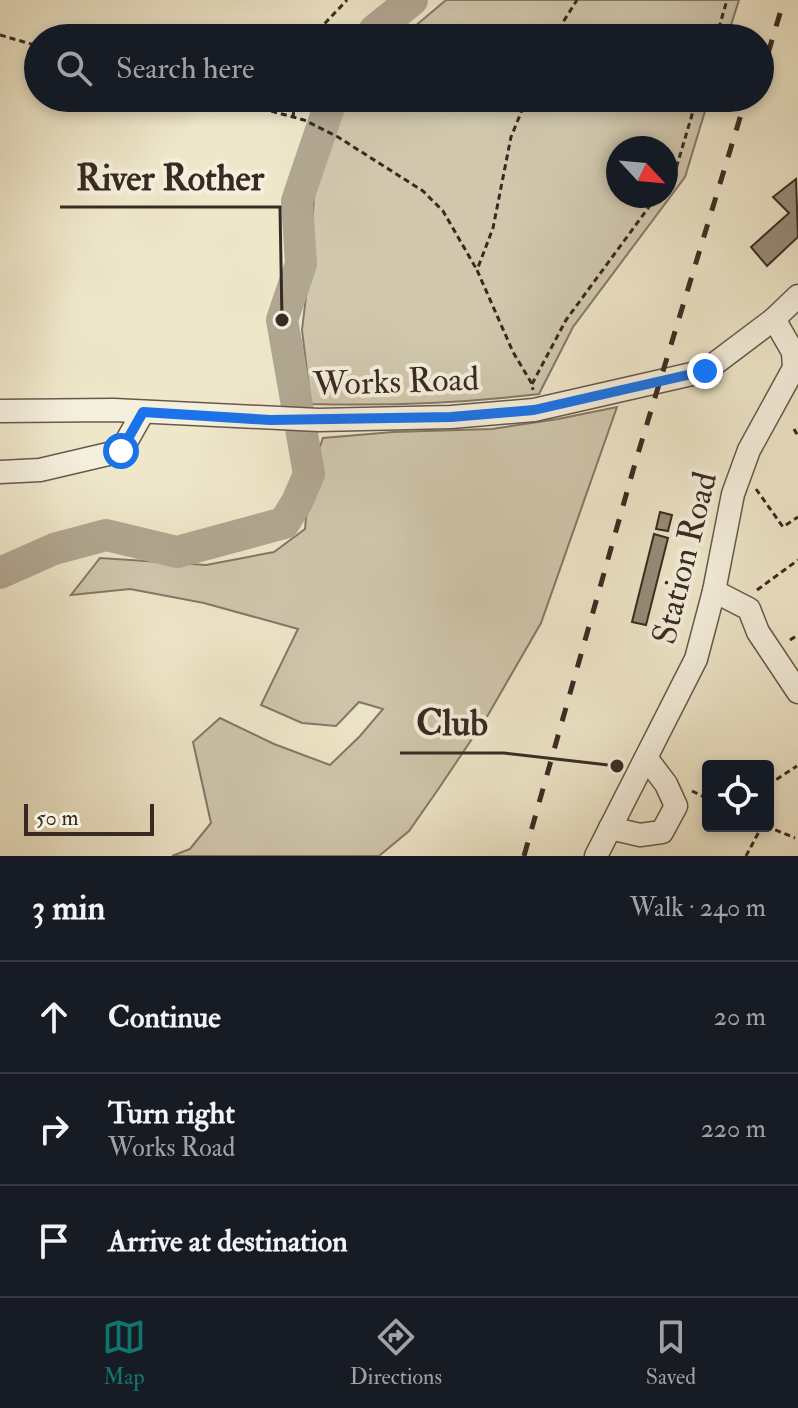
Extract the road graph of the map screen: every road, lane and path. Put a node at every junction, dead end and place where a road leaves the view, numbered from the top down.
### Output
1 (347, 0) edge
2 (577, 0) edge
3 (727, 0) edge
4 (324, 24) edge
5 (562, 24) edge
6 (720, 24) edge
7 (0, 35) edge
8 (24, 42) edge
9 (272, 112) edge
10 (294, 112) edge
11 (521, 112) edge
12 (693, 112) edge
13 (293, 118) junction
14 (678, 162) edge
15 (648, 208) edge
16 (477, 270) junction
17 (798, 296) edge
18 (774, 319) junction
19 (796, 367) edge
20 (0, 411) edge
21 (143, 412) junction
22 (794, 429) dead end
23 (798, 436) edge
24 (0, 472) edge
25 (754, 486) dead end
26 (796, 518) edge
27 (798, 525) edge
28 (798, 560) edge
29 (757, 590) dead end
30 (714, 591) junction
31 (798, 635) edge
32 (790, 640) dead end
33 (798, 692) edge
34 (647, 759) junction
35 (797, 766) edge
36 (774, 781) edge
37 (610, 828) junction
38 (774, 830) edge
39 (760, 832) edge
40 (795, 838) dead end
41 (596, 856) edge
42 (746, 856) edge

1 - 4 path
2 - 5 path
3 - 6 path
7 - 8 path
9 - 13 path
10 - 13 path
11 - 16 path
12 - 14 path
13 - 16 path
15 - 16 path
17 - 18 street, Works Road
18 - 19 street, Station Road
18 - 21 street, Works Road
19 - 30 street, Station Road
20 - 21 street, Works Road
21 - 24 street
22 - 23 path
25 - 26 path
26 - 27 path
28 - 29 path
30 - 33 street
30 - 34 street, Station Road
31 - 32 path
34 - 37 street, Station Road
34 - 37 street
35 - 36 path
37 - 41 street, Station Road
38 - 40 path
39 - 42 path

